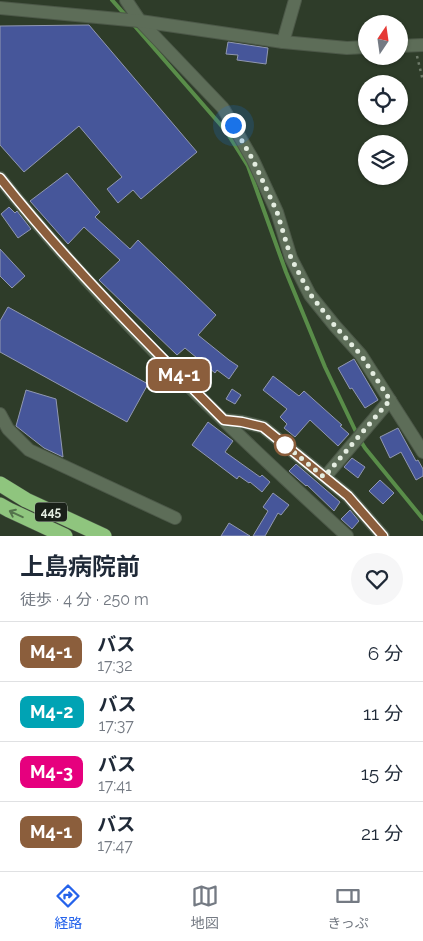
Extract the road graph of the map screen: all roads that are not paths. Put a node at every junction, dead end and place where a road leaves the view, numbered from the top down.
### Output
1 (126, 0) edge
2 (295, 0) edge
3 (0, 8) edge
4 (140, 21) junction
5 (283, 42) junction
6 (358, 47) edge
7 (0, 178) edge
8 (390, 400) junction
9 (0, 414) edge
10 (224, 420) junction
11 (423, 452) edge
12 (324, 477) junction
13 (0, 484) edge
14 (0, 504) edge
15 (175, 518) dead end
16 (65, 536) edge
17 (104, 536) edge
18 (347, 536) edge
19 (383, 536) edge

1 - 4 street
2 - 5 street
3 - 4 street
4 - 5 street
4 - 8 street
5 - 6 street
7 - 10 street
8 - 11 street
8 - 12 street
9 - 15 street
10 - 12 street
10 - 18 street
12 - 19 street
13 - 17 highway, 445
16 -> 14 highway, 445

